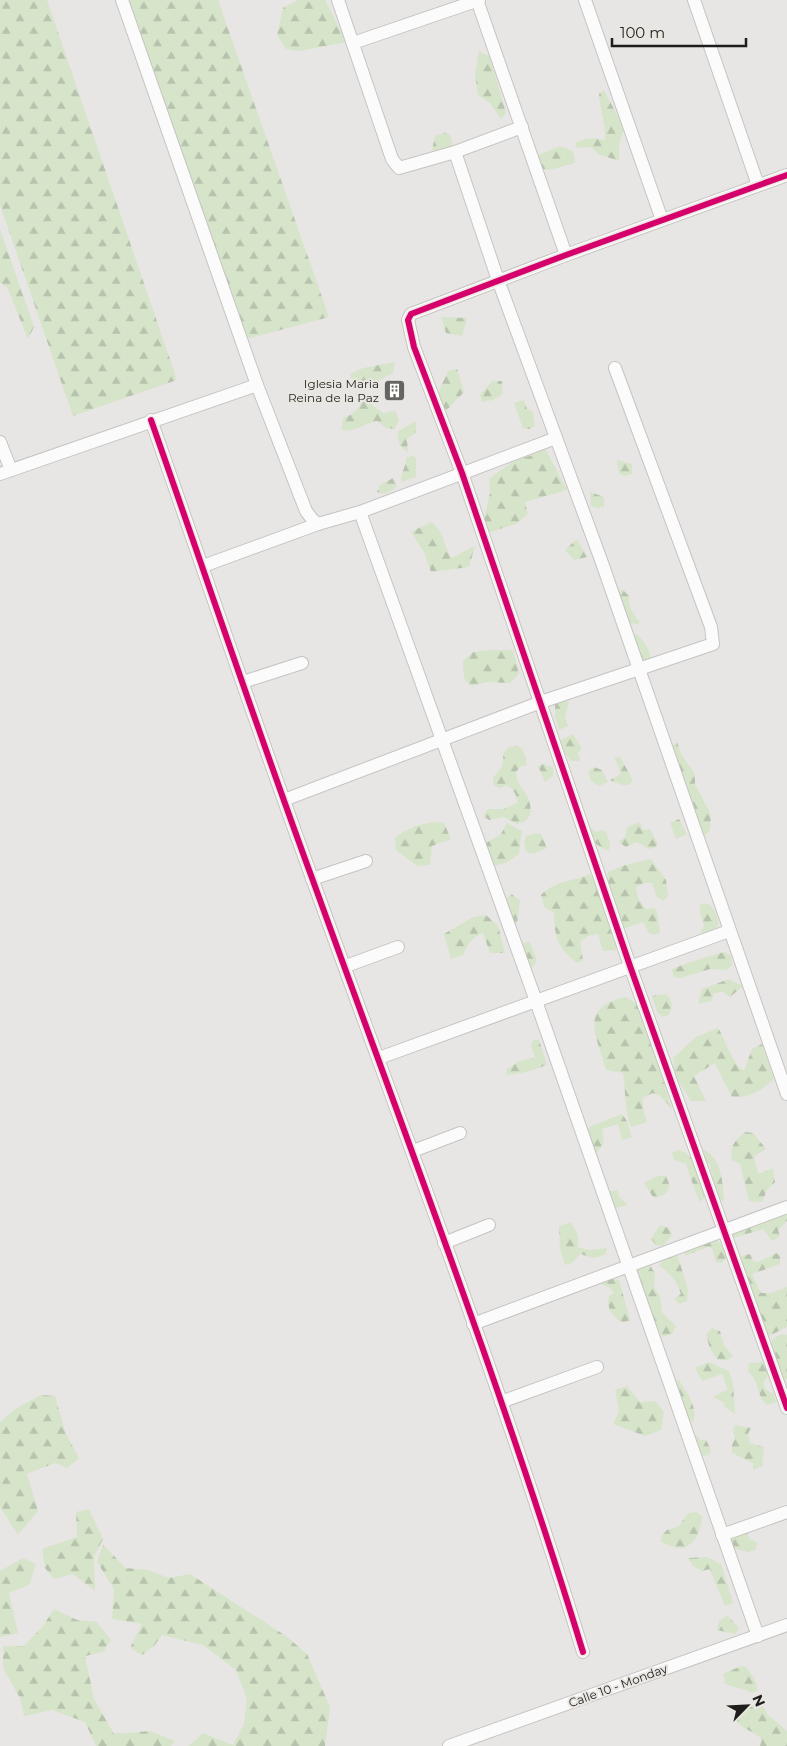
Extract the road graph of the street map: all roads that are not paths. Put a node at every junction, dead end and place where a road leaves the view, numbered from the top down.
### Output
1 (122, 0) edge
2 (338, 0) edge
3 (478, 0) edge
4 (585, 0) edge
5 (694, 0) edge
6 (353, 43) junction
7 (522, 127) junction
8 (455, 152) junction
9 (787, 175) edge
10 (758, 185) junction
11 (662, 220) junction
12 (566, 255) junction
13 (498, 280) junction
14 (615, 368) dead end
15 (257, 385) junction
16 (152, 420) junction
17 (556, 438) junction
18 (0, 442) edge
19 (5, 472) edge
20 (462, 473) junction
21 (360, 512) junction
22 (318, 524) junction
23 (202, 566) junction
24 (302, 663) dead end
25 (638, 670) junction
26 (243, 682) junction
27 (541, 702) junction
28 (442, 741) junction
29 (284, 800) junction
30 (366, 860) dead end
31 (312, 879) junction
32 (729, 932) junction
33 (398, 947) dead end
34 (346, 966) junction
35 (630, 966) junction
36 (536, 1001) junction
37 (379, 1058) junction
38 (787, 1094) edge
39 (460, 1133) dead end
40 (413, 1152) junction
41 (787, 1207) edge
42 (489, 1225) dead end
43 (724, 1230) junction
44 (444, 1243) junction
45 (627, 1266) junction
46 (473, 1324) junction
47 (596, 1367) dead end
48 (502, 1402) junction
49 (787, 1408) edge
50 (787, 1512) edge
51 (722, 1535) junction
52 (787, 1625) edge
53 (758, 1636) junction
54 (583, 1652) dead end
55 (452, 1745) edge

1 - 15 street
2 - 6 street
3 - 6 street
3 - 7 street
4 - 11 street
5 - 10 street
6 - 8 street
7 - 8 street
7 - 12 street
8 - 13 street
9 - 10 street
10 - 11 street
11 - 12 street
12 - 13 street
13 - 17 street
13 - 20 street
14 - 25 street
15 - 16 street
15 - 22 street
16 - 19 street
16 - 23 street
17 - 20 street
17 - 25 street
18 - 19 street
20 - 21 street
20 - 27 street
21 - 22 street
21 - 28 street
22 - 23 street
23 - 26 street
24 - 26 street
25 - 27 street
25 - 32 street
26 - 29 street
27 - 28 street
27 - 35 street
28 - 29 street
28 - 36 street
29 - 31 street
30 - 31 street
31 - 34 street
32 - 35 street
32 - 38 street
33 - 34 street
34 - 37 street
35 - 36 street
35 - 43 street
36 - 37 street
36 - 45 street
37 - 40 street
39 - 40 street
40 - 44 street
41 - 43 street
42 - 44 street
43 - 45 street
43 - 49 street
44 - 46 street
45 - 46 street
45 - 51 street
46 - 48 street
47 - 48 street
48 - 54 street
50 - 51 street
51 - 53 street
52 - 53 street, Calle 10 - Monday
53 - 55 street, Calle 10 - Monday

